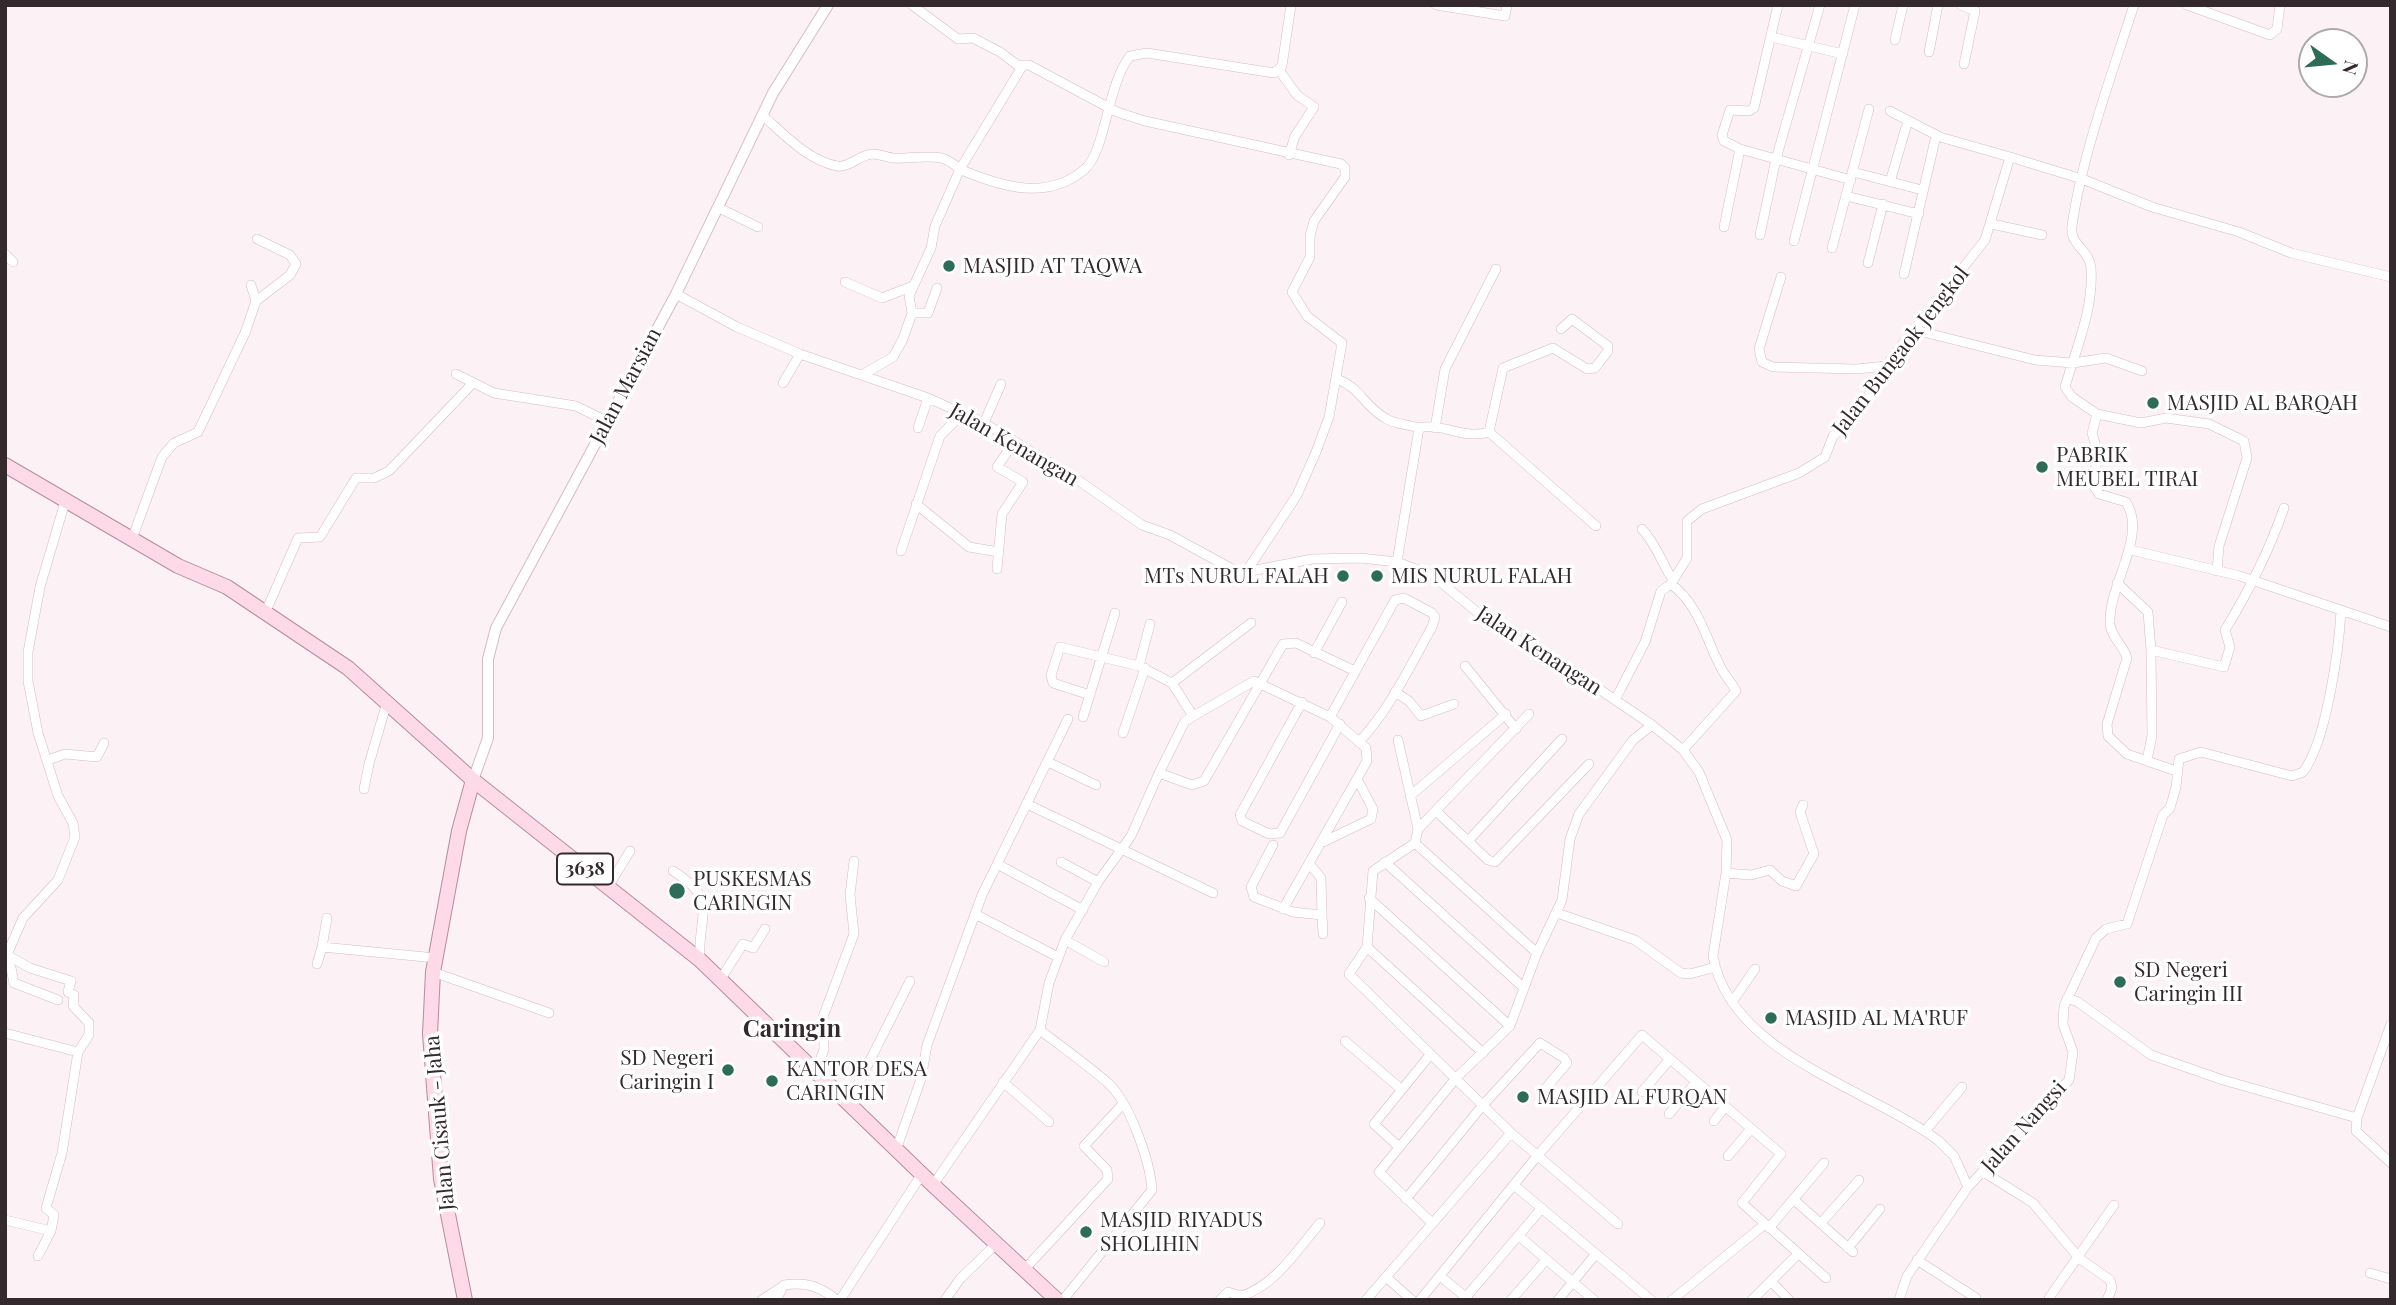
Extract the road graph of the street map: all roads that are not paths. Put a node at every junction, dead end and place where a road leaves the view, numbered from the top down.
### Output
1 (828, 5) edge
2 (912, 5) edge
3 (1291, 5) edge
4 (1436, 5) edge
5 (1507, 5) edge
6 (1778, 5) edge
7 (1820, 5) edge
8 (1855, 5) edge
9 (1903, 5) edge
10 (1938, 5) edge
11 (1961, 5) edge
12 (2134, 5) edge
13 (2187, 5) edge
14 (2280, 5) edge
15 (1976, 8) edge
16 (1770, 37) junction
17 (1895, 40) dead end
18 (1809, 48) junction
19 (1929, 52) dead end
20 (1843, 54) junction
21 (1964, 64) dead end
22 (1020, 67) junction
23 (1279, 70) junction
24 (1108, 105) junction
25 (1869, 109) dead end
26 (1890, 111) dead end
27 (762, 116) junction
28 (1906, 127) dead end
29 (1935, 140) dead end
30 (1740, 149) junction
31 (1289, 155) junction
32 (2010, 157) junction
33 (1776, 159) junction
34 (1813, 168) junction
35 (960, 169) junction
36 (1852, 176) junction
37 (2082, 179) junction
38 (1890, 182) junction
39 (1922, 190) junction
40 (1846, 196) junction
41 (1883, 204) junction
42 (719, 208) junction
43 (1919, 214) junction
44 (1992, 224) junction
45 (758, 227) dead end
46 (1724, 228) dead end
47 (1760, 235) dead end
48 (2042, 235) dead end
49 (257, 239) dead end
50 (1794, 241) dead end
51 (1832, 248) dead end
52 (1868, 263) dead end
53 (1496, 268) dead end
54 (1904, 274) dead end
55 (1781, 277) dead end
56 (2391, 277) edge
57 (845, 282) dead end
58 (251, 285) dead end
59 (913, 286) junction
60 (937, 288) dead end
61 (676, 294) junction
62 (256, 301) junction
63 (912, 313) junction
64 (1561, 329) dead end
65 (1915, 330) junction
66 (800, 354) junction
67 (2073, 363) junction
68 (1886, 366) junction
69 (2142, 371) dead end
70 (456, 374) dead end
71 (862, 375) junction
72 (1337, 379) junction
73 (783, 383) dead end
74 (472, 384) junction
75 (1001, 384) dead end
76 (928, 398) junction
77 (963, 413) junction
78 (2097, 414) junction
79 (608, 422) junction
80 (984, 423) junction
81 (918, 428) dead end
82 (1419, 428) junction
83 (1435, 428) junction
84 (1489, 432) junction
85 (1014, 442) junction
86 (5, 466) edge
87 (65, 502) junction
88 (916, 504) junction
89 (2284, 508) dead end
90 (1596, 526) dead end
91 (1642, 529) dead end
92 (132, 539) junction
93 (2131, 550) junction
94 (901, 551) dead end
95 (999, 552) junction
96 (1397, 562) junction
97 (997, 569) dead end
98 (2217, 571) junction
99 (1246, 572) junction
100 (2254, 581) junction
101 (1672, 582) junction
102 (2116, 583) junction
103 (1342, 602) dead end
104 (266, 611) junction
105 (2341, 611) junction
106 (1115, 613) dead end
107 (1251, 623) dead end
108 (1150, 624) dead end
109 (2391, 627) edge
110 (2151, 650) junction
111 (1314, 653) junction
112 (1104, 656) junction
113 (1465, 666) dead end
114 (1142, 667) junction
115 (1355, 671) junction
116 (1172, 683) junction
117 (1260, 683) junction
118 (1395, 692) junction
119 (1090, 695) junction
120 (1615, 700) junction
121 (387, 702) junction
122 (1303, 702) junction
123 (1454, 704) dead end
124 (1529, 713) dead end
125 (1506, 714) junction
126 (1192, 716) junction
127 (1083, 717) dead end
128 (1330, 717) junction
129 (1068, 719) dead end
130 (1340, 724) junction
131 (1652, 724) junction
132 (1516, 729) junction
133 (1123, 733) dead end
134 (1562, 739) dead end
135 (1398, 740) dead end
136 (1359, 742) junction
137 (104, 743) dead end
138 (1683, 750) junction
139 (48, 760) junction
140 (2147, 760) junction
141 (1048, 762) junction
142 (1589, 764) dead end
143 (2176, 771) junction
144 (1159, 773) junction
145 (1357, 779) junction
146 (473, 780) junction
147 (1096, 785) dead end
148 (364, 789) dead end
149 (1410, 796) junction
150 (1027, 804) junction
151 (1803, 805) dead end
152 (1437, 812) junction
153 (1418, 829) junction
154 (1468, 840) junction
155 (1322, 842) junction
156 (1416, 843) junction
157 (1273, 845) dead end
158 (631, 850) dead end
159 (1121, 850) junction
160 (854, 861) dead end
161 (1061, 862) dead end
162 (1385, 862) junction
163 (1309, 863) junction
164 (997, 864) junction
165 (673, 871) dead end
166 (1726, 873) junction
167 (1098, 882) junction
168 (608, 887) junction
169 (1213, 893) dead end
170 (1369, 898) junction
171 (1283, 909) junction
172 (1083, 910) junction
173 (1557, 913) junction
174 (975, 914) junction
175 (1322, 915) junction
176 (327, 918) dead end
177 (765, 929) dead end
178 (1323, 934) dead end
179 (1065, 940) junction
180 (322, 947) junction
181 (1367, 947) junction
182 (1537, 953) junction
183 (1058, 957) junction
184 (6, 959) edge
185 (700, 960) junction
186 (1104, 962) dead end
187 (317, 964) dead end
188 (434, 965) junction
189 (1715, 967) junction
190 (1755, 969) dead end
191 (720, 980) junction
192 (910, 981) dead end
193 (1524, 988) junction
194 (2067, 998) junction
195 (58, 1000) dead end
196 (1732, 1002) junction
197 (549, 1013) dead end
198 (2391, 1024) edge
199 (1510, 1026) junction
200 (1040, 1030) junction
201 (5, 1033) edge
202 (1345, 1041) dead end
203 (78, 1052) junction
204 (1483, 1053) junction
205 (1430, 1055) junction
206 (1670, 1059) junction
207 (816, 1072) junction
208 (1457, 1077) junction
209 (1003, 1082) junction
210 (1696, 1082) junction
211 (1962, 1087) dead end
212 (1401, 1089) junction
213 (1642, 1092) dead end
214 (1541, 1094) dead end
215 (848, 1104) junction
216 (1122, 1105) junction
217 (1483, 1105) junction
218 (1725, 1107) junction
219 (1669, 1114) dead end
220 (2357, 1118) junction
221 (1714, 1121) dead end
222 (1049, 1122) dead end
223 (1751, 1129) junction
224 (1925, 1131) junction
225 (1511, 1133) junction
226 (1399, 1147) junction
227 (896, 1150) junction
228 (1538, 1155) junction
229 (1728, 1156) dead end
230 (1824, 1163) dead end
231 (2391, 1163) edge
232 (1984, 1173) junction
233 (922, 1174) junction
234 (1859, 1180) dead end
235 (933, 1185) junction
236 (1515, 1186) junction
237 (1968, 1187) junction
238 (1406, 1199) junction
239 (1793, 1199) junction
240 (2114, 1205) dead end
241 (1542, 1208) junction
242 (1880, 1209) dead end
243 (5, 1220) edge
244 (1320, 1223) dead end
245 (1432, 1223) junction
246 (1821, 1223) junction
247 (1618, 1224) dead end
248 (1767, 1226) junction
249 (51, 1231) junction
250 (1519, 1236) junction
251 (996, 1244) junction
252 (1798, 1254) junction
253 (1595, 1255) junction
254 (38, 1256) dead end
255 (2079, 1258) junction
256 (1546, 1260) junction
257 (1917, 1260) junction
258 (1024, 1270) junction
259 (2370, 1273) dead end
260 (1440, 1276) junction
261 (1387, 1277) junction
262 (1826, 1278) dead end
263 (2391, 1279) edge
264 (1771, 1281) junction
265 (1572, 1283) junction
266 (784, 1285) junction
267 (1467, 1298) edge
268 (1976, 1298) edge
269 (2049, 1298) edge
270 (465, 1300) edge
271 (762, 1300) edge
272 (775, 1300) edge
273 (839, 1300) edge
274 (946, 1300) edge
275 (1057, 1300) edge
276 (1063, 1300) edge
277 (1220, 1300) edge
278 (1366, 1300) edge
279 (1412, 1300) edge
280 (1420, 1300) edge
281 (1511, 1300) edge
282 (1558, 1300) edge
283 (1594, 1300) edge
284 (1651, 1300) edge
285 (1672, 1300) edge
286 (1752, 1300) edge
287 (1789, 1300) edge
288 (1899, 1300) edge
289 (2107, 1300) edge

1 - 27 street, Jalan Marsian
2 - 22 street
3 - 23 street
4 - 5 street
6 - 16 street
7 - 18 street
8 - 20 street
9 - 17 street
10 - 19 street
11 - 15 street
12 - 37 street
13 - 14 street
15 - 21 street
16 - 18 street
16 - 30 street
18 - 20 street
18 - 33 street
20 - 34 street
22 - 24 street
22 - 35 street
23 - 24 street
23 - 31 street
24 - 31 street
24 - 35 street
25 - 36 street
26 - 32 street
27 - 35 street
27 - 42 street, Jalan Marsian
28 - 38 street
29 - 39 street
30 - 33 street
30 - 46 street
31 - 72 street
32 - 37 street
32 - 44 street, Jalan Bungaok Jengkol
33 - 34 street
33 - 47 street
34 - 36 street
34 - 50 street
35 - 59 street
36 - 38 street
36 - 40 street
37 - 56 street
37 - 67 street
38 - 39 street
39 - 43 street
40 - 41 street
40 - 51 street
41 - 43 street
41 - 52 street
42 - 45 street
42 - 61 street, Jalan Marsian
43 - 54 street
44 - 48 street
44 - 65 street, Jalan Bungaok Jengkol
49 - 62 street
53 - 83 street
55 - 68 street
57 - 59 street
58 - 62 street
59 - 63 street
60 - 63 street
61 - 66 street, Jalan Kenangan
61 - 79 street, Jalan Marsian
62 - 92 street
63 - 71 street
64 - 84 street
65 - 67 street
65 - 68 street, Jalan Bungaok Jengkol
66 - 71 street, Jalan Kenangan
66 - 73 street
67 - 69 street
67 - 78 street
68 - 101 street, Jalan Bungaok Jengkol
70 - 74 street
71 - 76 street, Jalan Kenangan
72 - 82 street
72 - 99 street
74 - 79 street
74 - 104 street
75 - 80 street
76 - 77 street, Jalan Kenangan
76 - 81 street
77 - 80 street, Jalan Kenangan
77 - 88 street
78 - 93 street
78 - 98 street
79 - 146 street, Jalan Marsian
80 - 85 street, Jalan Kenangan
82 - 83 street
82 - 96 street
83 - 84 street
84 - 90 street
85 - 95 street
85 - 99 street, Jalan Kenangan
86 - 87 main road, 3638
87 - 92 main road, 3638
87 - 139 street
88 - 94 street
88 - 95 street
89 - 100 street
91 - 101 street
92 - 104 main road, 3638
93 - 98 street
93 - 102 street
95 - 97 street
96 - 99 street, Jalan Kenangan
96 - 120 street, Jalan Kenangan
98 - 100 street
100 - 105 street
100 - 110 street
101 - 120 street, Jalan Bungaok Jengkol
101 - 138 street
102 - 110 street
102 - 140 street
103 - 111 street
104 - 121 main road, 3638
105 - 109 street
105 - 143 street
106 - 112 street
107 - 116 street
108 - 114 street
110 - 140 street
111 - 115 street
111 - 117 street
112 - 114 street
112 - 119 street
112 - 119 street
113 - 125 street
114 - 116 street
114 - 133 street
115 - 118 street
115 - 128 street
116 - 126 street
117 - 122 street
117 - 126 street
117 - 144 street
118 - 123 street
118 - 136 street
119 - 127 street
120 - 131 street, Jalan Kenangan
121 - 146 main road, 3638
121 - 148 street
122 - 128 street
122 - 130 street
124 - 132 street
125 - 132 street
125 - 149 street
126 - 144 street
128 - 130 street
129 - 141 street
130 - 136 street
131 - 138 street, Jalan Kenangan
131 - 173 street
132 - 152 street
134 - 154 street
135 - 149 street
136 - 145 street
137 - 139 street
138 - 166 street, Jalan Kenangan
139 - 184 street
140 - 143 street
141 - 147 street
141 - 150 street
142 - 154 street
143 - 194 street
144 - 159 street
145 - 155 street
145 - 155 street
146 - 168 main road, 3638
146 - 188 main road, Jalan Cisauk - Jaha
149 - 153 street
150 - 159 street
150 - 164 street
151 - 166 street
152 - 153 street
152 - 154 street
153 - 156 street
155 - 163 street
156 - 162 street
156 - 182 street
157 - 171 street
158 - 168 street
159 - 167 street
159 - 169 street
160 - 207 street
161 - 167 street
162 - 170 street
162 - 193 street
163 - 171 street
163 - 175 street
164 - 172 street
164 - 174 street
165 - 185 street
166 - 189 street, Jalan Kenangan
167 - 172 street
168 - 185 main road, 3638
170 - 181 street
170 - 199 street
171 - 175 street
172 - 179 street
173 - 182 street
173 - 189 street
174 - 183 street
174 - 227 street
175 - 178 street
176 - 180 street
177 - 191 street
179 - 183 street
179 - 186 street
180 - 187 street
180 - 188 street
181 - 204 street
181 - 205 street
182 - 193 street
183 - 200 street
184 - 195 street
184 - 203 street
185 - 191 main road, 3638
188 - 197 street
188 - 270 main road, Jalan Cisauk - Jaha
189 - 196 street, Jalan Kenangan
190 - 196 street
191 - 207 main road, 3638
192 - 215 street
193 - 199 street
194 - 220 street
194 - 232 street, Jalan Nangsi
196 - 224 street, Jalan Kenangan
198 - 220 street
199 - 204 street
200 - 209 street
200 - 216 street
201 - 203 street
202 - 212 street
203 - 249 street
204 - 208 street
205 - 208 street
205 - 212 street
206 - 210 street
206 - 213 street
206 - 228 street
207 - 215 main road, 3638
208 - 217 street
208 - 226 street
209 - 222 street
209 - 235 street
210 - 218 street
210 - 219 street
211 - 224 street
212 - 226 street
214 - 217 street
215 - 227 main road, 3638
216 - 258 street
216 - 276 street
217 - 225 street
217 - 238 street
218 - 221 street
218 - 223 street
220 - 231 street
223 - 229 street
223 - 248 street
224 - 237 street, Jalan Kenangan
225 - 228 street
225 - 245 street
226 - 238 street
227 - 233 main road, 3638
228 - 236 street
228 - 247 street
230 - 239 street
232 - 237 street, Jalan Nangsi
232 - 255 street
233 - 235 main road, 3638
233 - 273 street
234 - 246 street
235 - 251 main road, 3638
236 - 241 street
236 - 260 street
237 - 257 street, Jalan Nangsi
238 - 245 street
239 - 246 street
239 - 248 street
240 - 255 street
241 - 250 street
241 - 253 street
242 - 246 street
243 - 249 street
244 - 277 street
245 - 261 street
248 - 252 street
248 - 285 street
249 - 254 street
250 - 256 street
250 - 267 street
251 - 258 main road, 3638
251 - 274 street
252 - 262 street
252 - 264 street
253 - 265 street
253 - 284 street
255 - 269 street
255 - 289 street
256 - 265 street
256 - 281 street
257 - 268 street
257 - 288 street, Jalan Nangsi
258 - 275 main road, 3638
259 - 263 street
260 - 267 street
260 - 280 street
261 - 278 street
261 - 279 street
264 - 286 street
264 - 287 street
265 - 282 street
265 - 283 street
266 - 271 street
266 - 272 street
266 - 273 street

